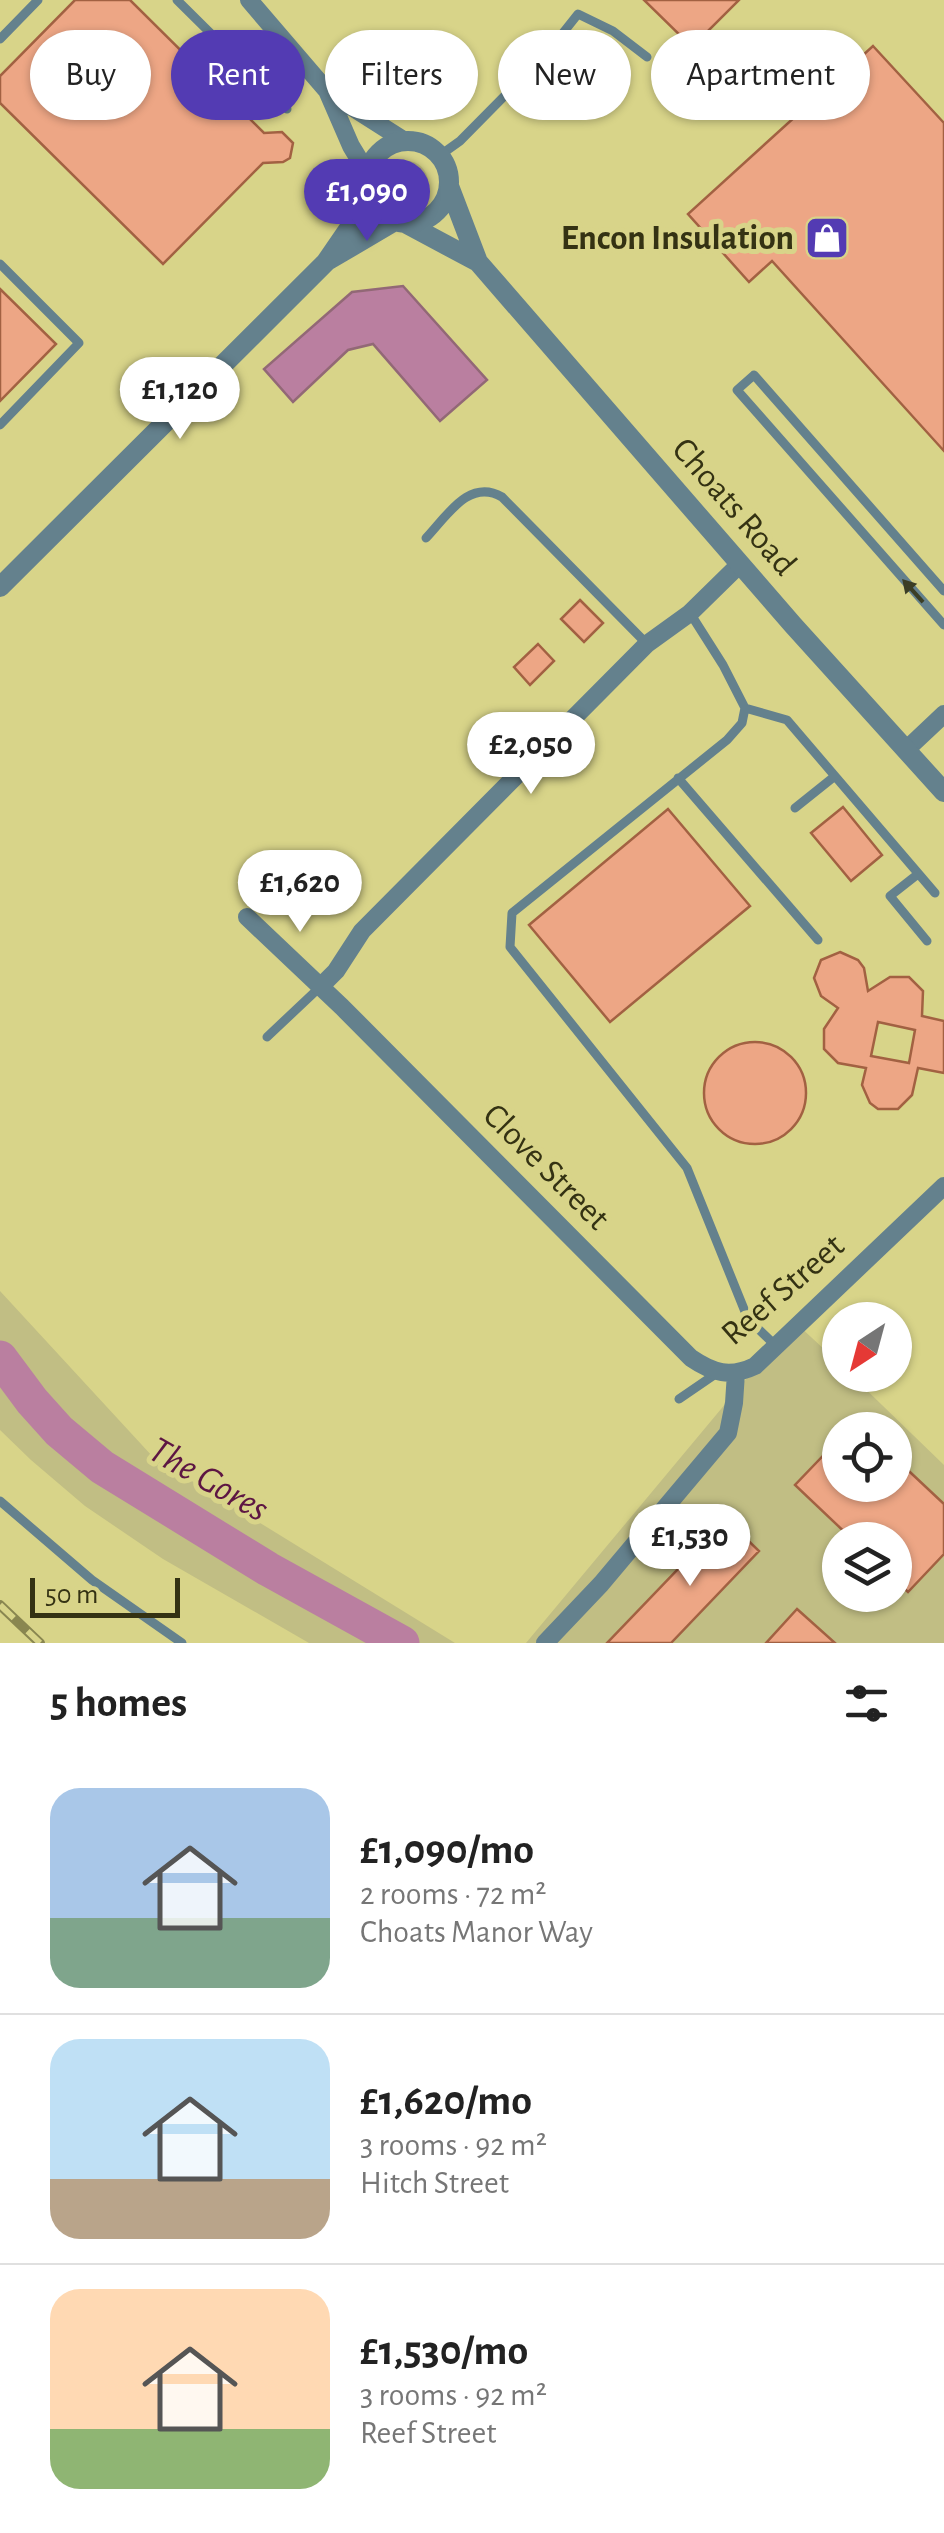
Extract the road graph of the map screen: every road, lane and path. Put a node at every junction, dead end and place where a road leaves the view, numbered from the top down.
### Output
1 (38, 0) edge
2 (176, 0) edge
3 (248, 0) edge
4 (207, 30) edge
5 (0, 39) edge
6 (647, 57) dead end
7 (325, 89) edge
8 (340, 120) edge
9 (371, 120) edge
10 (405, 142) junction
11 (440, 156) junction
12 (368, 174) junction
13 (449, 186) junction
14 (370, 198) junction
15 (400, 222) junction
16 (326, 262) junction
17 (478, 262) junction
18 (0, 264) edge
19 (0, 426) edge
20 (426, 538) dead end
21 (740, 564) junction
22 (0, 587) edge
23 (944, 591) edge
24 (690, 613) junction
25 (944, 625) edge
26 (648, 644) junction
27 (745, 708) junction
28 (944, 714) edge
29 (908, 748) junction
30 (835, 776) junction
31 (678, 778) junction
32 (944, 792) edge
33 (795, 808) dead end
34 (918, 874) junction
35 (935, 893) dead end
36 (247, 917) dead end
37 (818, 940) dead end
38 (927, 941) dead end
39 (320, 986) junction
40 (267, 1037) dead end
41 (944, 1186) edge
42 (777, 1347) junction
43 (727, 1373) junction
44 (680, 1400) dead end
45 (0, 1501) edge
46 (182, 1643) edge
47 (545, 1643) edge

1 - 5 lane
2 - 4 lane
3 - 7 street
6 - 11 lane
8 - 12 street
9 - 10 street
10 - 11 street
10 - 12 street
11 - 13 street
12 - 14 street
13 - 15 street
13 - 17 street, Choats Road
14 - 15 street
14 - 16 street
15 - 16 street
15 - 17 street, Choats Road
16 - 22 street
17 - 21 street, Choats Road
18 - 19 lane
20 - 26 lane
21 - 24 street
21 - 29 street, Choats Road
25 -> 23 lane
24 - 26 street
24 - 27 lane
26 - 39 street
27 - 30 lane
27 - 31 lane
28 - 29 street
29 - 32 street, Choats Road
30 - 33 lane
30 - 34 lane
31 - 37 lane
31 - 42 lane
34 - 35 lane
34 - 38 lane
36 - 39 street, Clove Street
39 - 40 lane
39 - 43 street, Clove Street
41 - 42 street, Reef Street
42 - 43 street, Reef Street
43 - 44 lane
43 - 47 street, Reef Street
45 - 46 lane

